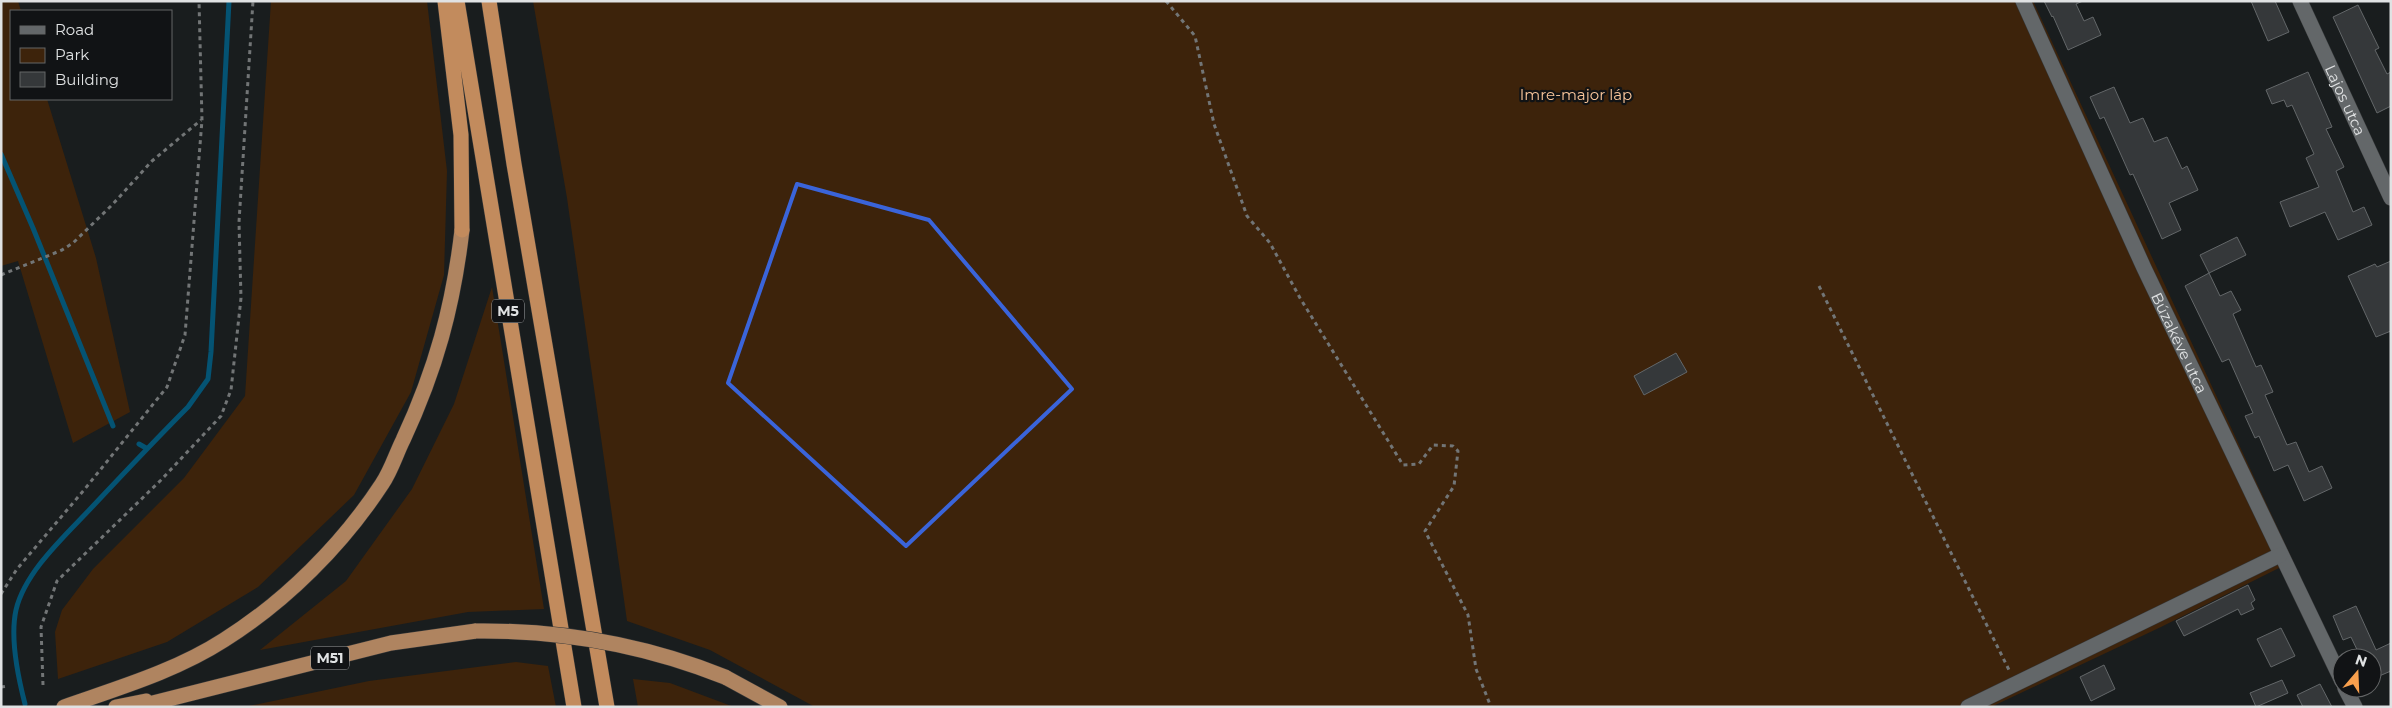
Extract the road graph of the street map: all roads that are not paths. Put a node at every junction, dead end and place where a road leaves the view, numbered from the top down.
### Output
1 (445, 1) edge
2 (457, 1) edge
3 (489, 1) edge
4 (2023, 1) edge
5 (2300, 1) edge
6 (2391, 198) edge
7 (2280, 555) junction
8 (2332, 661) edge
9 (186, 693) junction
10 (64, 707) edge
11 (116, 707) edge
12 (137, 707) edge
13 (574, 707) edge
14 (607, 707) edge
15 (780, 707) edge
16 (1968, 707) edge

1 - 10 highway
2 - 13 highway, M5
3 - 14 highway, M5
4 - 7 street, Búzakéve utca
5 - 6 street, Lajos utca
7 - 8 street, Búzakéve utca
7 - 16 street
9 - 11 highway, M51
9 - 12 highway, M51
9 - 15 highway, M51, bridge

